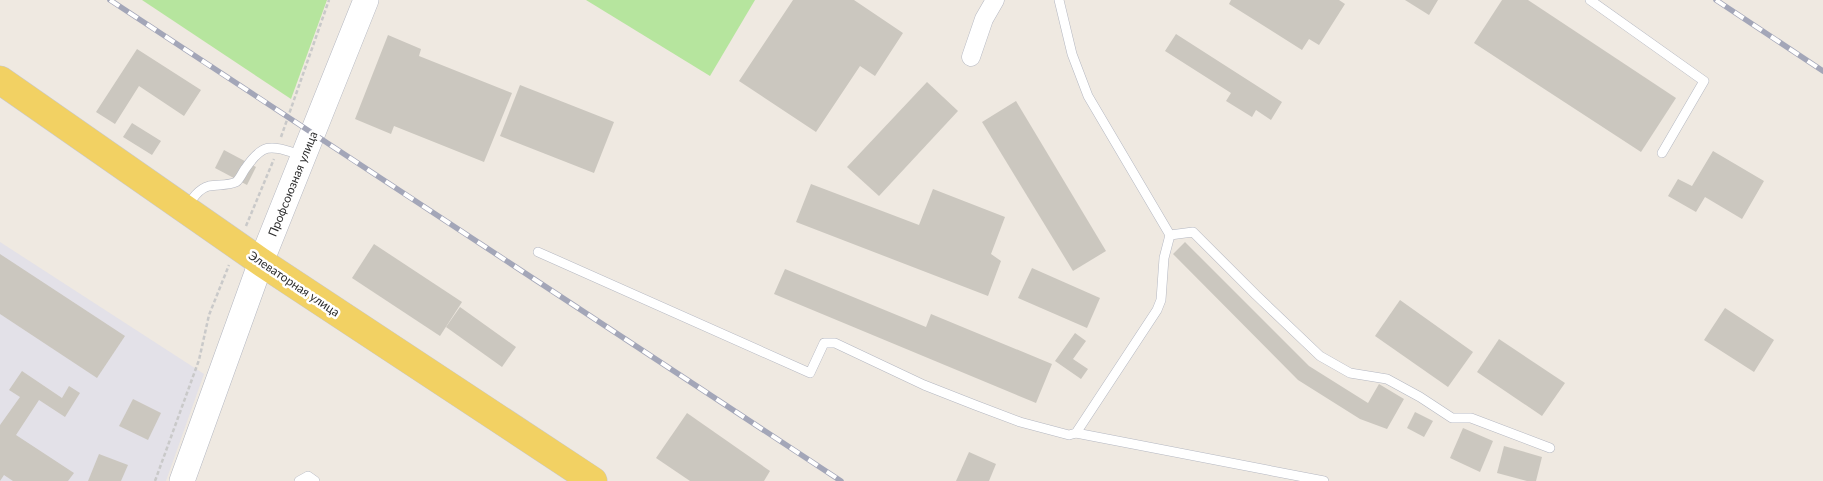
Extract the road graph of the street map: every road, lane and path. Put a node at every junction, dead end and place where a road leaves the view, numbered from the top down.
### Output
1 (366, 0) edge
2 (996, 0) edge
3 (1059, 0) edge
4 (1590, 0) edge
5 (971, 57) dead end
6 (0, 80) edge
7 (1662, 152) dead end
8 (304, 156) junction
9 (185, 210) junction
10 (1170, 235) junction
11 (538, 252) dead end
12 (261, 262) junction
13 (1076, 434) junction
14 (1550, 448) dead end
15 (182, 481) edge
16 (298, 481) edge
17 (315, 481) edge
18 (593, 481) edge
19 (1324, 481) edge

1 - 8 main road, Профсоюзная улица
2 - 5 street
3 - 10 lane
4 - 7 lane
6 - 9 main road, Элеваторная улица
8 - 9 lane
8 - 12 main road, Профсоюзная улица
9 - 12 main road, Элеваторная улица
10 - 13 lane
10 - 14 lane
11 - 13 lane
12 - 15 main road, Профсоюзная улица
12 - 18 main road, Элеваторная улица
13 - 19 lane
16 - 17 lane

